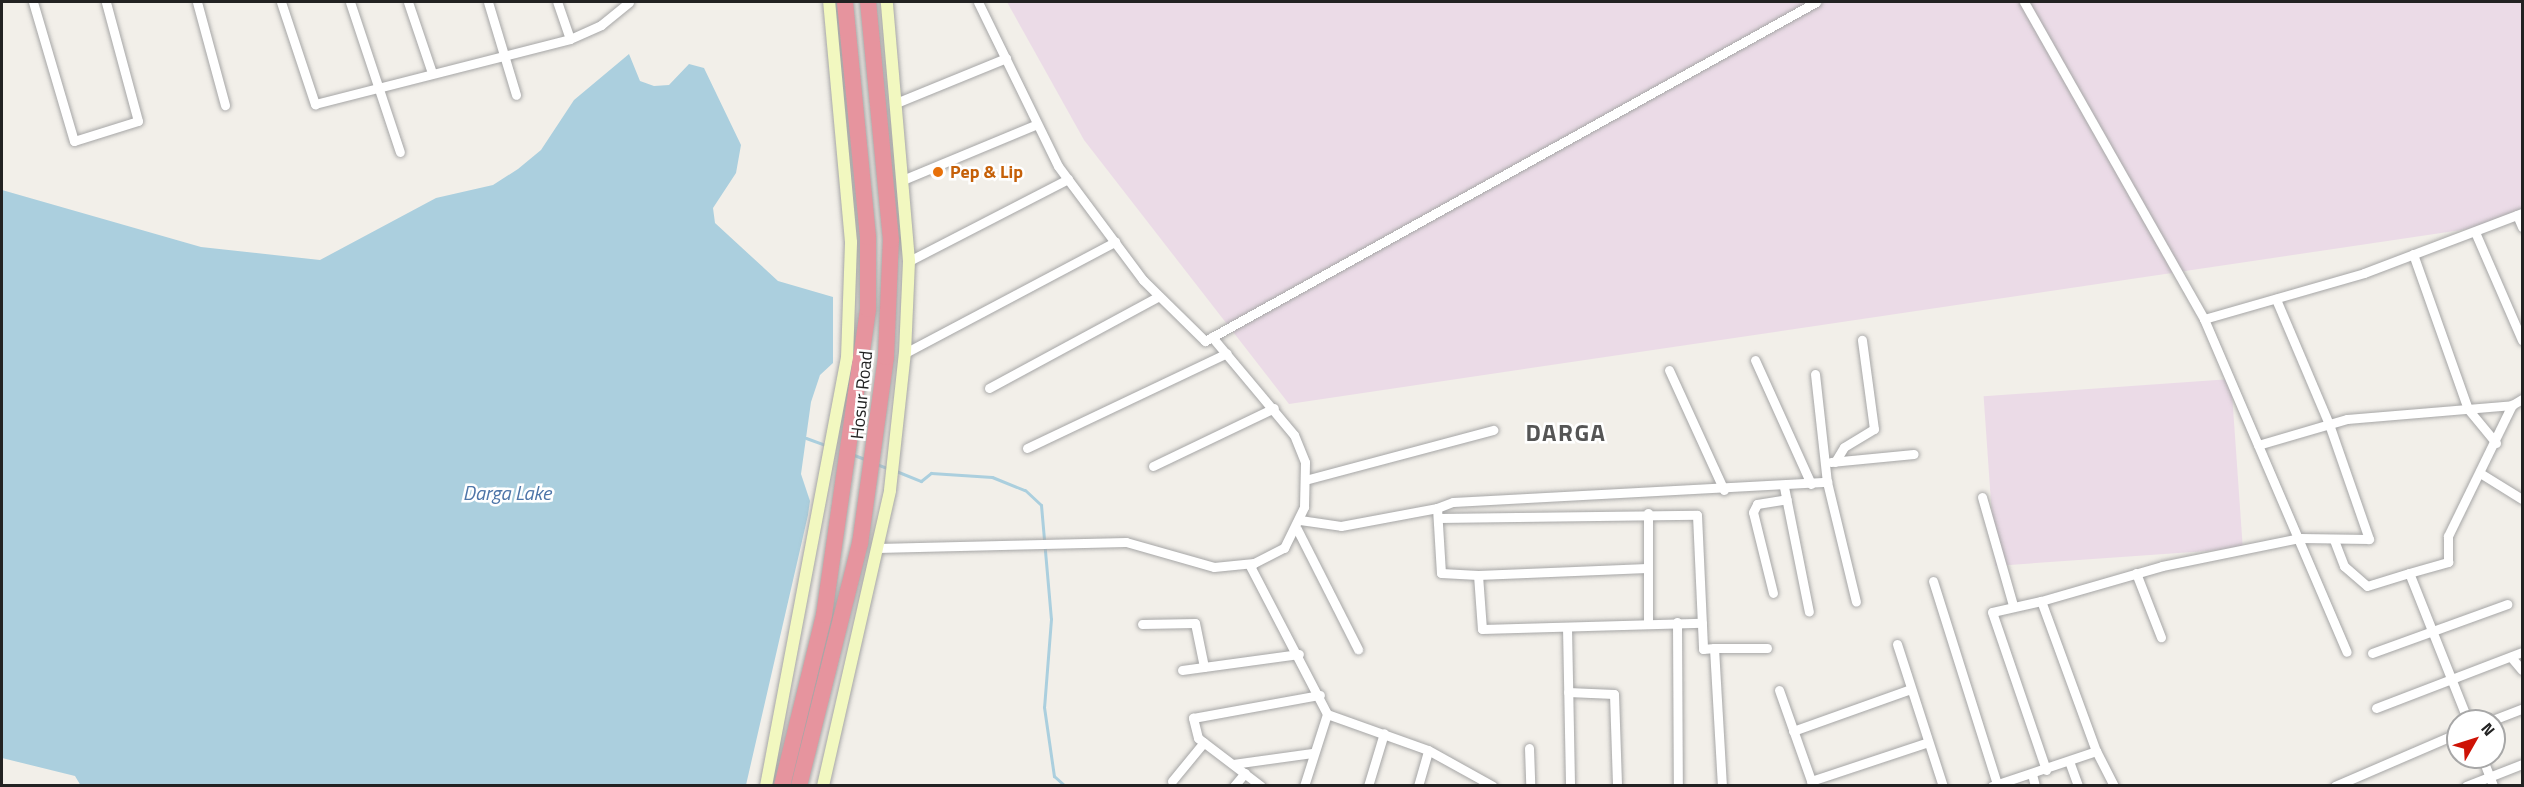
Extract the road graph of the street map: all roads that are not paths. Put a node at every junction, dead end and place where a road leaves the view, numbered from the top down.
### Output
1 (33, 2) edge
2 (106, 2) edge
3 (197, 2) edge
4 (281, 2) edge
5 (350, 2) edge
6 (408, 2) edge
7 (488, 2) edge
8 (557, 2) edge
9 (629, 2) edge
10 (828, 2) edge
11 (845, 2) edge
12 (868, 2) edge
13 (886, 2) edge
14 (978, 2) edge
15 (1816, 2) edge
16 (2024, 2) edge
17 (570, 39) junction
18 (505, 54) junction
19 (1006, 58) junction
20 (432, 73) junction
21 (378, 88) junction
22 (516, 95) dead end
23 (896, 103) junction
24 (225, 105) dead end
25 (1037, 124) junction
26 (400, 152) dead end
27 (905, 179) junction
28 (1068, 179) junction
29 (2520, 214) edge
30 (2523, 227) edge
31 (2475, 232) junction
32 (1114, 242) junction
33 (2413, 254) junction
34 (909, 261) junction
35 (1159, 296) junction
36 (2276, 299) junction
37 (2204, 319) junction
38 (1212, 337) junction
39 (1862, 340) dead end
40 (2523, 340) edge
41 (905, 353) junction
42 (1227, 353) junction
43 (1755, 360) dead end
44 (1670, 370) dead end
45 (1815, 374) dead end
46 (989, 388) dead end
47 (2523, 399) edge
48 (2512, 405) junction
49 (1274, 408) junction
50 (2468, 409) junction
51 (2329, 424) junction
52 (1493, 429) dead end
53 (2496, 443) junction
54 (2258, 445) junction
55 (1027, 448) dead end
56 (1914, 453) dead end
57 (1830, 462) junction
58 (1153, 466) dead end
59 (2480, 473) junction
60 (1305, 480) junction
61 (1827, 482) junction
62 (1810, 484) junction
63 (1784, 487) junction
64 (1725, 490) junction
65 (1982, 497) dead end
66 (1787, 499) junction
67 (2523, 499) edge
68 (1437, 507) junction
69 (1648, 513) junction
70 (1438, 518) junction
71 (1298, 524) junction
72 (2300, 538) junction
73 (2334, 540) junction
74 (877, 548) junction
75 (1249, 564) junction
76 (1647, 568) junction
77 (2136, 573) junction
78 (2409, 573) junction
79 (1478, 575) junction
80 (1933, 581) dead end
81 (1773, 593) dead end
82 (2041, 601) junction
83 (1856, 602) dead end
84 (2507, 604) dead end
85 (2013, 605) junction
86 (1809, 612) dead end
87 (1677, 622) junction
88 (1142, 624) dead end
89 (1648, 624) junction
90 (1702, 624) junction
91 (1567, 627) junction
92 (2432, 634) junction
93 (2161, 637) dead end
94 (1897, 644) dead end
95 (1714, 648) junction
96 (1767, 648) dead end
97 (1358, 649) dead end
98 (2347, 652) dead end
99 (2523, 652) edge
100 (1299, 654) junction
101 (2372, 654) dead end
102 (2511, 657) junction
103 (1204, 667) junction
104 (1182, 670) dead end
105 (2523, 670) edge
106 (2450, 681) junction
107 (1911, 689) junction
108 (1779, 690) dead end
109 (1568, 692) junction
110 (1320, 695) junction
111 (2376, 708) dead end
112 (2463, 709) edge
113 (2523, 710) edge
114 (1327, 714) junction
115 (2506, 716) edge
116 (1793, 731) junction
117 (1384, 733) junction
118 (2446, 738) edge
119 (1204, 742) junction
120 (1928, 742) junction
121 (1529, 748) dead end
122 (1428, 750) junction
123 (2096, 751) junction
124 (1312, 753) junction
125 (2069, 761) junction
126 (1233, 764) junction
127 (2523, 764) edge
128 (2046, 770) junction
129 (1245, 773) junction
130 (2031, 774) junction
131 (2491, 781) edge
132 (1172, 782) dead end
133 (1478, 782) edge
134 (1812, 783) edge
135 (1994, 785) edge
136 (766, 786) edge
137 (782, 786) edge
138 (799, 786) edge
139 (822, 786) edge
140 (1234, 786) edge
141 (1261, 786) edge
142 (1304, 786) edge
143 (1368, 786) edge
144 (1418, 786) edge
145 (1493, 786) edge
146 (1530, 786) edge
147 (1569, 786) edge
148 (1617, 786) edge
149 (1678, 786) edge
150 (1722, 786) edge
151 (1943, 786) edge
152 (2036, 786) edge
153 (2078, 786) edge
154 (2114, 786) edge
155 (2335, 786) edge
156 (2466, 786) edge

1 - 2 street
3 - 24 street
4 - 21 street
5 - 21 street
6 - 20 street
7 - 18 street
8 - 17 street
9 - 17 street
10 - 136 street
11 - 137 highway, Hosur Road
12 - 138 highway, Hosur Road
13 - 23 street
14 - 19 street
15 - 38 street
16 - 37 street
17 - 18 street
18 - 20 street
18 - 22 street
19 - 23 street
19 - 25 street
20 - 21 street
21 - 26 street
23 - 27 street
25 - 27 street
25 - 28 street
27 - 34 street
28 - 32 street
28 - 34 street
29 - 30 street
29 - 31 street
31 - 33 street
31 - 40 street
32 - 35 street
32 - 41 street
33 - 36 street
33 - 50 street
34 - 41 street
35 - 38 street
35 - 46 street
36 - 37 street
36 - 51 street
37 - 54 street
38 - 42 street
39 - 57 street
41 - 74 street
42 - 49 street
42 - 55 street
43 - 62 street
44 - 64 street
45 - 57 street
47 - 48 street
48 - 50 street
48 - 53 street
49 - 58 street
49 - 60 street
50 - 51 street
50 - 53 street
51 - 54 street
51 - 73 street
52 - 60 street
53 - 59 street
54 - 72 street
56 - 57 street
57 - 61 street
59 - 67 street
59 - 78 street
60 - 71 street
61 - 62 street
61 - 83 street
62 - 63 street
63 - 64 street
63 - 66 street
64 - 68 street
65 - 85 street
66 - 81 street
66 - 86 street
68 - 70 street
68 - 71 street
69 - 70 street
69 - 76 street
69 - 90 street
70 - 79 street
71 - 75 street
71 - 97 street
72 - 73 street
72 - 77 street
72 - 98 street
73 - 78 street
74 - 75 street
74 - 139 street
75 - 100 street
76 - 79 street
76 - 89 street
77 - 82 street
77 - 93 street
78 - 92 street
79 - 91 street
80 - 135 street
82 - 85 street
82 - 123 street
84 - 92 street
85 - 128 street
87 - 89 street
87 - 90 street
87 - 149 street
88 - 103 street
89 - 91 street
90 - 95 street
91 - 109 street
92 - 101 street
92 - 106 street
94 - 107 street
95 - 96 street
95 - 150 street
99 - 102 street
100 - 103 street
100 - 110 street
102 - 105 street
102 - 106 street
103 - 104 street
106 - 111 street
106 - 112 street
107 - 116 street
107 - 120 street
108 - 116 street
109 - 147 street
109 - 148 street
110 - 114 street
110 - 119 street
113 - 115 street
114 - 117 street
114 - 124 street
116 - 134 street
117 - 122 street
117 - 143 street
118 - 155 street
119 - 126 street
119 - 132 street
120 - 134 street
120 - 151 street
121 - 146 street
122 - 133 street
122 - 144 street
123 - 125 street
123 - 154 street
124 - 126 street
124 - 142 street
125 - 128 street
125 - 153 street
126 - 129 street
127 - 131 street
128 - 130 street
129 - 140 street
129 - 141 street
130 - 135 street
130 - 152 street
131 - 156 street
133 - 145 street

